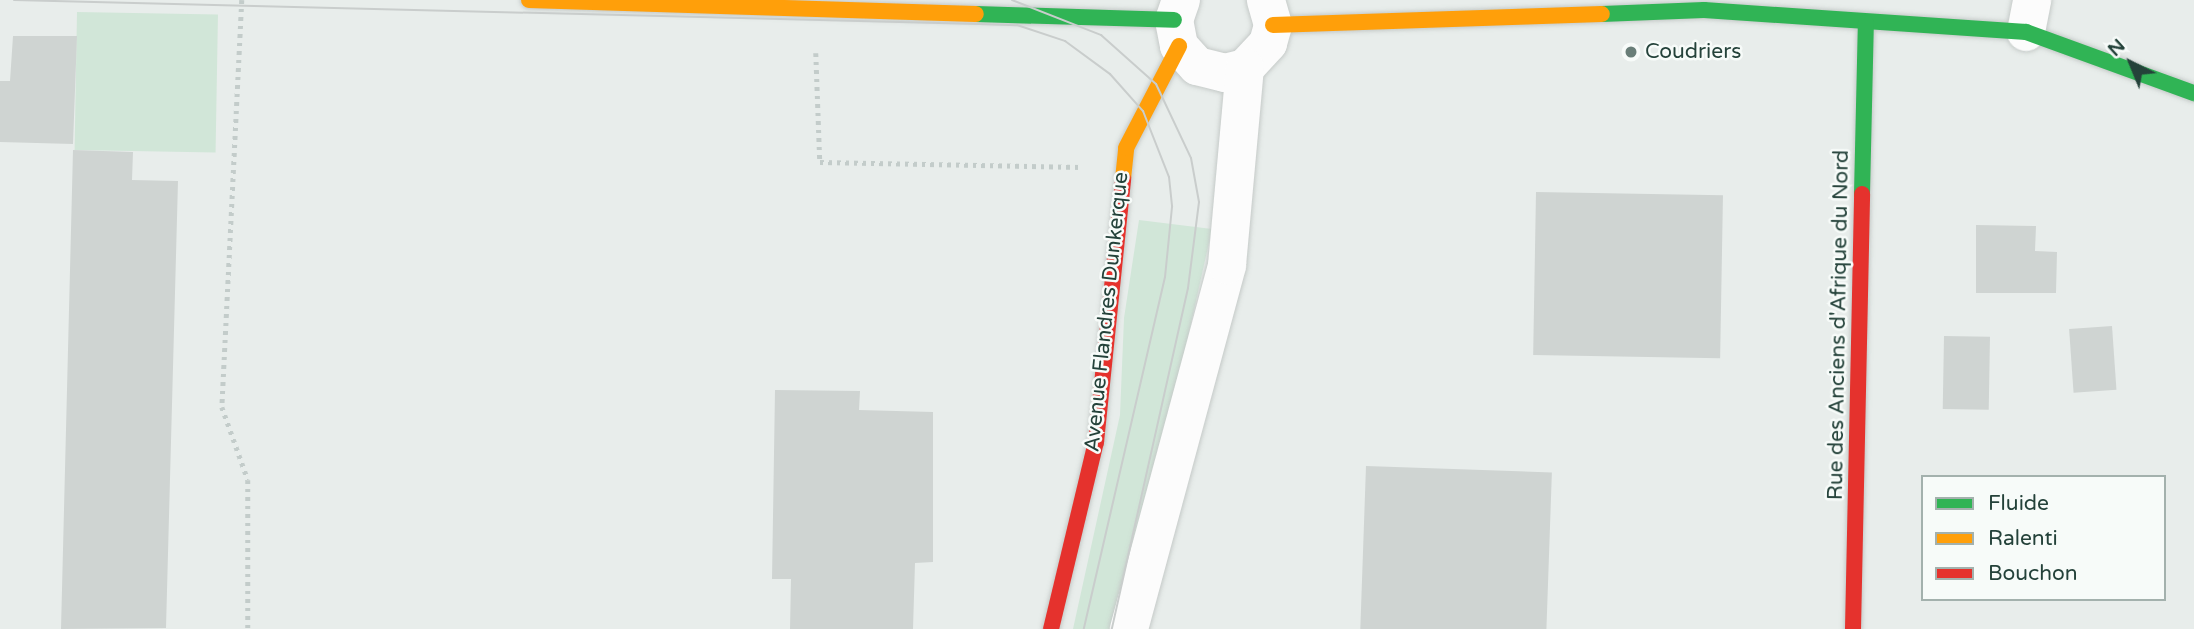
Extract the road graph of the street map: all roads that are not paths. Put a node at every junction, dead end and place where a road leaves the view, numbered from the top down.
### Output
1 (529, 0) edge
2 (912, 6) edge
3 (1270, 12) edge
4 (2029, 16) edge
5 (1178, 22) edge
6 (1866, 23) junction
7 (1245, 68) junction
8 (2194, 93) edge
9 (1051, 629) edge
10 (1129, 629) edge
11 (1853, 629) edge

1 - 2 street
2 - 5 street
3 - 6 street
3 - 7 street
4 - 6 street
4 - 8 street
5 - 7 street
5 - 9 street, Avenue Flandres Dunkerque
6 - 11 street, Rue des Anciens d'Afrique du Nord
7 - 10 street

